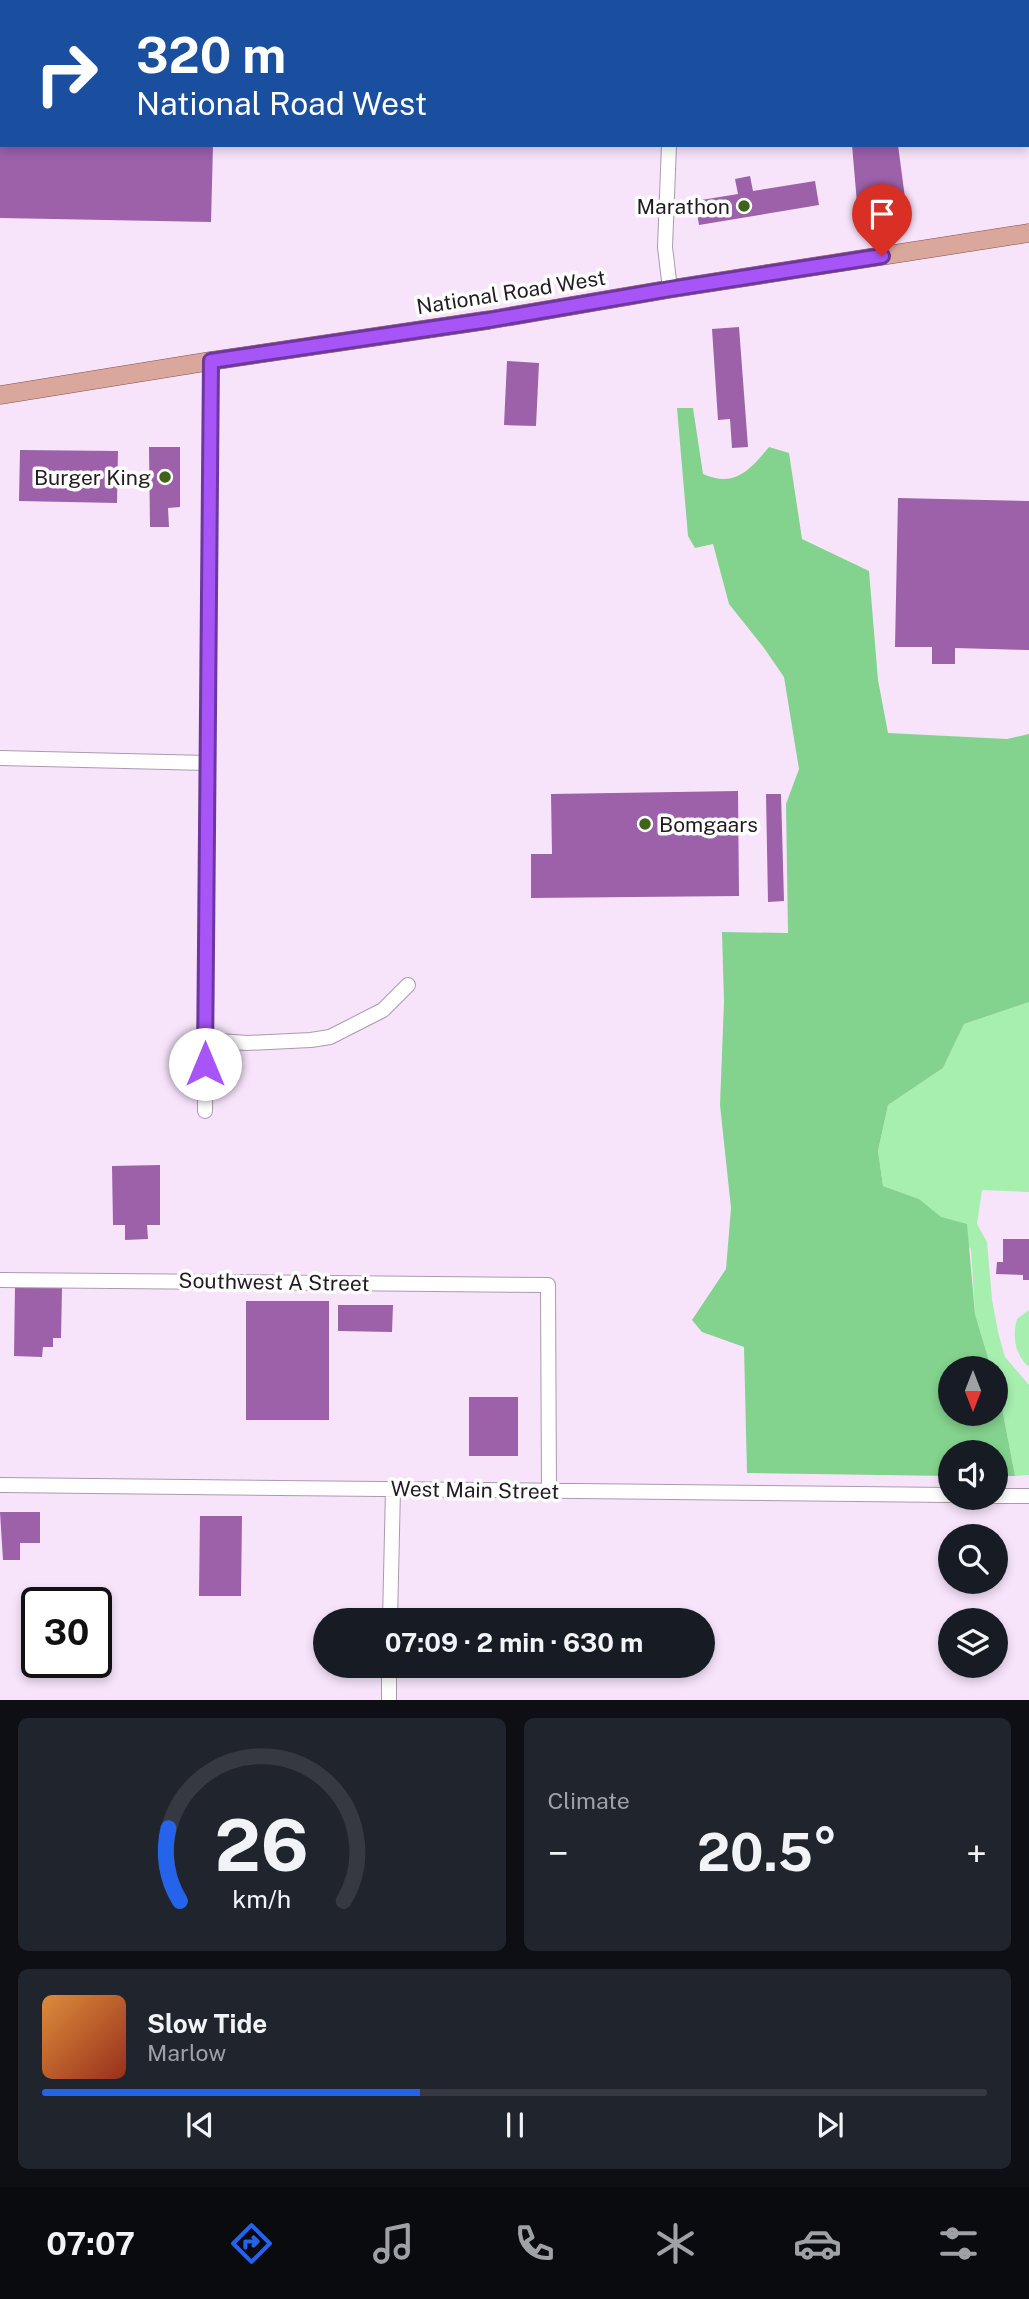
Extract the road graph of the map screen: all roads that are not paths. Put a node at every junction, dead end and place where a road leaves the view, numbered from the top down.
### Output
1 (669, 147) edge
2 (1029, 233) edge
3 (670, 289) junction
4 (211, 361) junction
5 (0, 395) edge
6 (0, 758) edge
7 (208, 763) junction
8 (408, 985) dead end
9 (206, 1040) junction
10 (205, 1111) dead end
11 (0, 1280) edge
12 (0, 1485) edge
13 (393, 1489) junction
14 (549, 1491) junction
15 (938, 1495) edge
16 (1008, 1496) edge
17 (1029, 1496) edge
18 (390, 1608) edge
19 (389, 1678) edge
20 (389, 1700) edge

1 - 3 street
2 - 3 main road, National Road West
3 - 4 main road, National Road West
4 - 5 main road, National Road West
4 - 7 street
6 - 7 street
7 - 9 street
8 - 9 street
9 - 10 street
11 - 14 street, Southwest A Street
12 - 13 street, West Main Street
13 - 14 street, West Main Street
13 - 18 street
14 - 15 street, West Main Street
16 - 17 street
19 - 20 street

